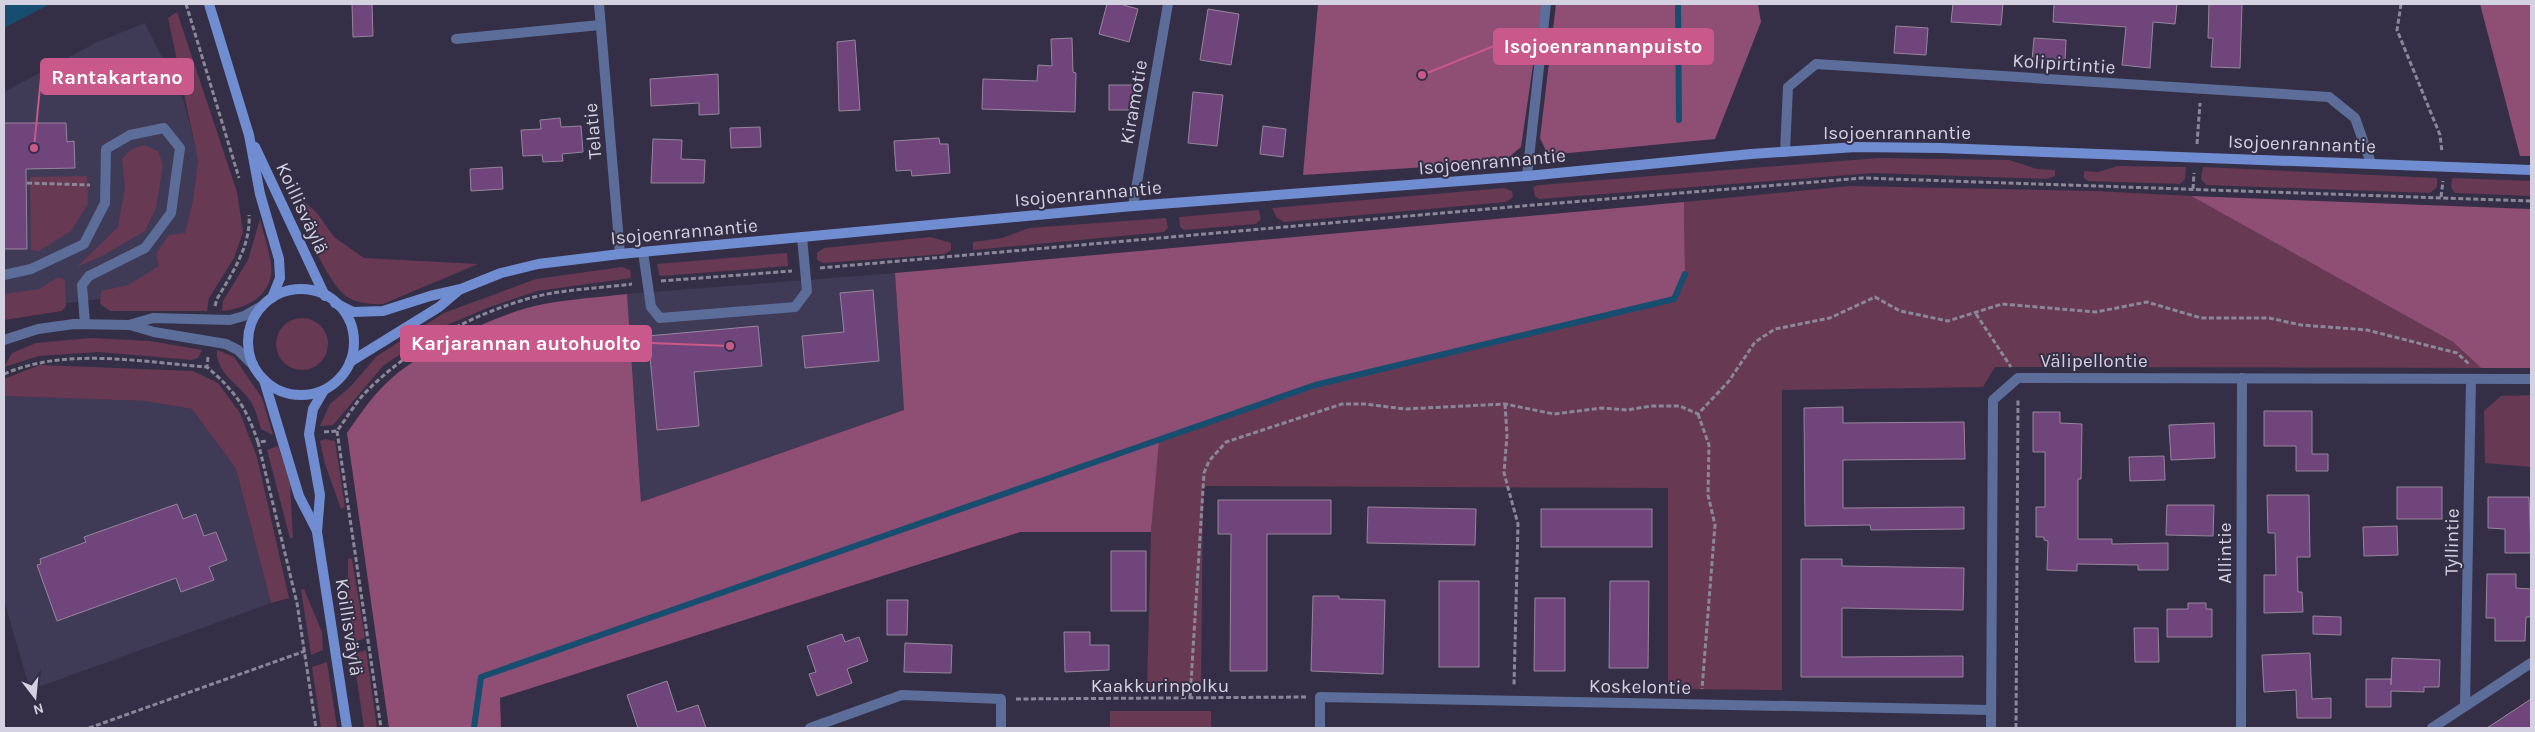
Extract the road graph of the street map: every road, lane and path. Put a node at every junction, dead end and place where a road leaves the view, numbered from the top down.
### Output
1 (186, 4) edge
2 (209, 4) edge
3 (598, 4) edge
4 (1168, 4) edge
5 (1546, 4) edge
6 (2401, 4) edge
7 (600, 25) junction
8 (456, 39) dead end
9 (2201, 90) junction
10 (249, 135) junction
11 (1785, 152) junction
12 (2196, 157) junction
13 (2372, 163) junction
14 (2444, 166) junction
15 (2531, 170) edge
16 (1527, 176) junction
17 (27, 183) dead end
18 (105, 186) junction
19 (242, 186) dead end
20 (2193, 189) junction
21 (2441, 198) junction
22 (2531, 201) edge
23 (1133, 206) junction
24 (248, 213) dead end
25 (802, 238) junction
26 (643, 252) junction
27 (620, 254) junction
28 (805, 270) junction
29 (4, 275) edge
30 (647, 282) junction
31 (461, 289) junction
32 (325, 296) junction
33 (272, 298) junction
34 (336, 303) junction
35 (262, 306) junction
36 (1976, 314) junction
37 (213, 320) junction
38 (85, 324) junction
39 (129, 324) junction
40 (4, 340) edge
41 (209, 340) junction
42 (350, 362) junction
43 (253, 365) junction
44 (207, 367) junction
45 (4, 374) edge
46 (2018, 378) junction
47 (2242, 378) junction
48 (2471, 379) junction
49 (2531, 379) edge
50 (264, 380) junction
51 (324, 390) junction
52 (1505, 404) junction
53 (1698, 414) junction
54 (337, 431) junction
55 (309, 434) junction
56 (283, 438) junction
57 (258, 442) junction
58 (317, 532) junction
59 (305, 651) junction
60 (2531, 663) edge
61 (1320, 697) junction
62 (1190, 698) junction
63 (1001, 699) junction
64 (1514, 701) junction
65 (1698, 705) junction
66 (2465, 706) junction
67 (1991, 710) junction
68 (89, 728) edge
69 (316, 728) edge
70 (347, 728) edge
71 (382, 728) edge
72 (810, 728) edge
73 (1001, 728) edge
74 (1320, 728) edge
75 (1991, 728) edge
76 (2016, 728) edge
77 (2241, 728) edge
78 (2432, 728) edge

1 - 19 path
2 - 10 street, Koillisväylä
3 - 7 street, Telatie
4 - 23 street, Kiramotie
5 - 16 street
6 - 14 path
7 - 8 street
7 - 27 street, Telatie
9 - 11 street, Kolipirtintie
9 - 12 path
9 - 13 street, Kolipirtintie
10 - 32 street, Koillisväylä
10 - 33 street, Koillisväylä
11 - 12 street, Isojoenrannantie
11 - 16 street, Isojoenrannantie
12 - 13 street, Isojoenrannantie
12 - 20 path
13 - 14 street, Isojoenrannantie
14 - 15 street, Isojoenrannantie
14 - 21 path
16 - 23 street, Isojoenrannantie
17 - 18 path
18 - 29 street
18 - 38 street
20 - 21 path
20 - 28 path
21 - 22 path
23 - 25 street, Isojoenrannantie
24 - 37 path
25 - 26 street, Isojoenrannantie
25 - 28 street
26 - 27 street, Isojoenrannantie
26 - 30 street
27 - 31 street, Isojoenrannantie
28 - 30 path
28 - 30 street
30 - 54 path
31 - 34 street, Isojoenrannantie
31 - 42 street, Isojoenrannantie
32 - 33 street
32 - 34 street
33 - 35 street
34 - 42 street
35 - 37 street
35 - 43 street
36 - 46 path
36 - 48 path
36 - 53 path
37 - 39 street
38 - 39 street
38 - 40 street
39 - 41 street
41 - 43 street
41 - 44 path
42 - 51 street
43 - 50 street
44 - 45 path
44 - 57 path
46 - 47 street, Välipellontie
46 - 67 street, Välipellontie
46 - 76 path
47 - 48 street, Välipellontie
47 - 77 street, Allintie
48 - 49 street, Välipellontie
48 - 66 street, Tyllintie
50 - 51 street
50 - 56 street, Koillisväylä
51 - 55 street, Koillisväylä
52 - 53 path
52 - 62 path
52 - 64 path
53 - 65 path
54 - 55 path
54 - 71 path
55 - 58 street, Koillisväylä
56 - 57 path
56 - 58 street, Koillisväylä
57 - 59 path
58 - 70 street, Koillisväylä
59 - 68 path
59 - 69 path
60 - 66 street
61 - 62 path, Kaakkurinpolku
61 - 64 street, Koskelontie
61 - 74 street
62 - 63 path, Kaakkurinpolku
63 - 72 street
63 - 73 street
64 - 65 street, Koskelontie
65 - 67 street, Koskelontie
66 - 78 street
67 - 75 street, Välipellontie

